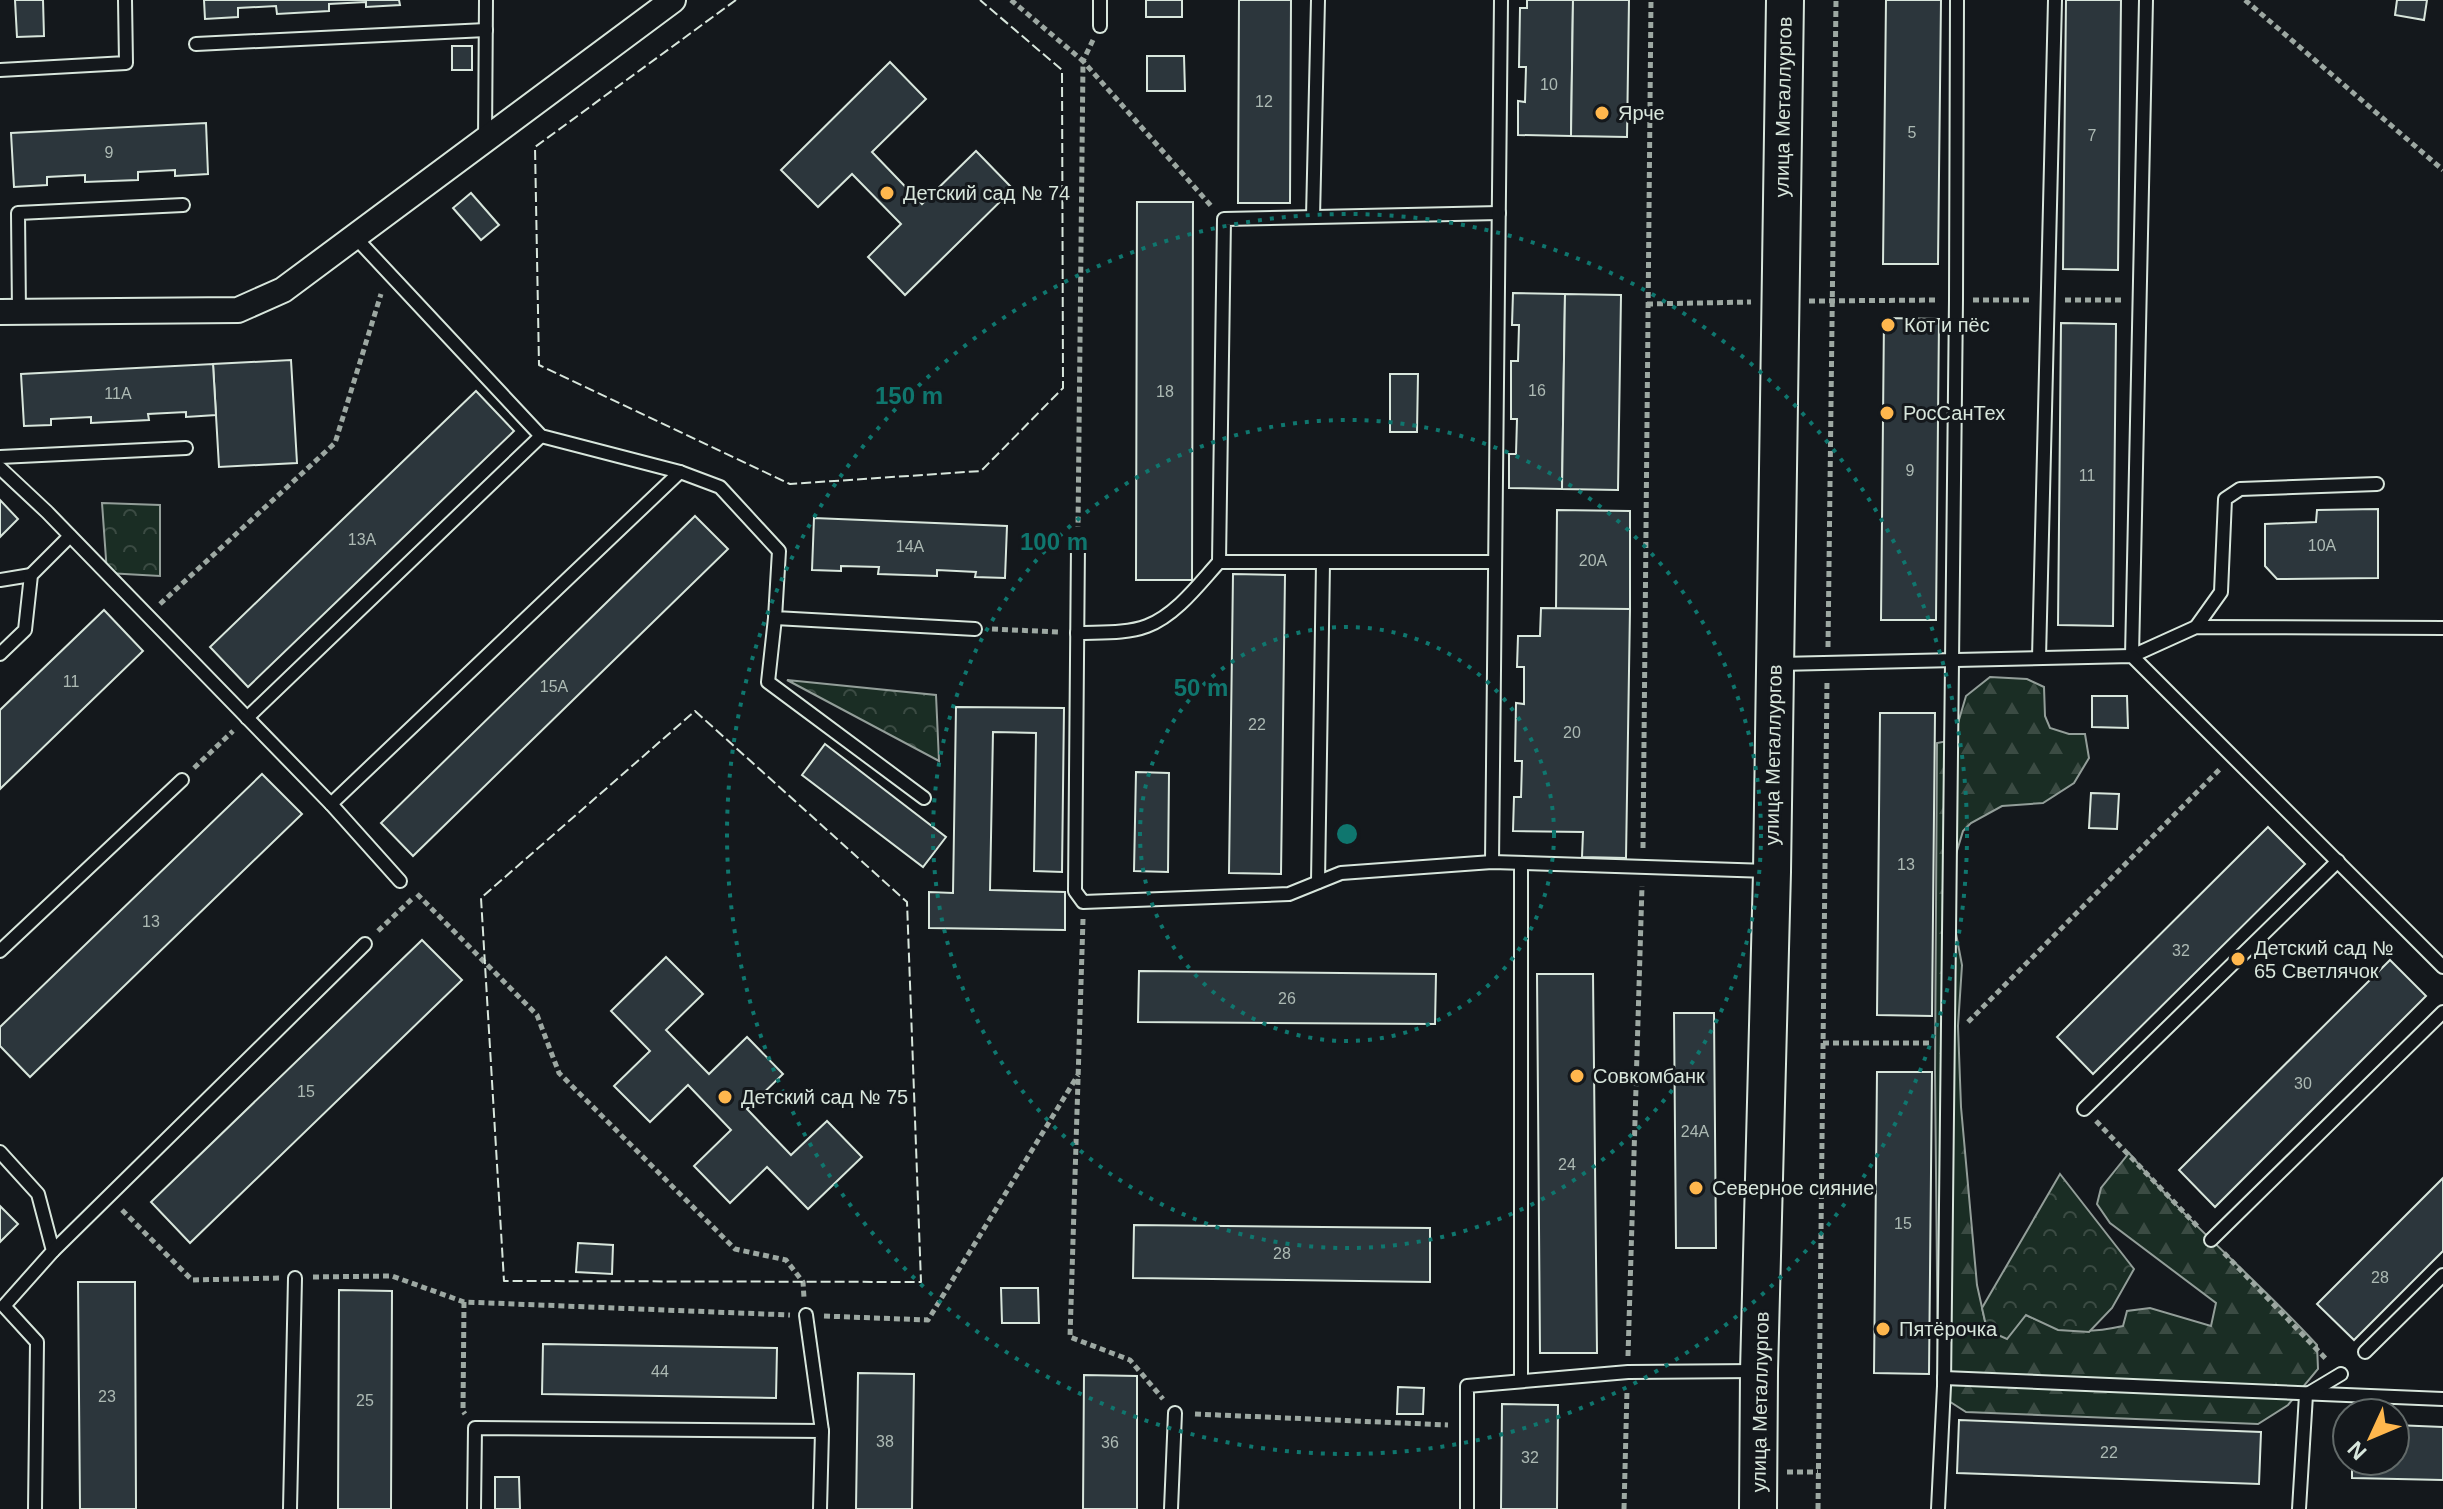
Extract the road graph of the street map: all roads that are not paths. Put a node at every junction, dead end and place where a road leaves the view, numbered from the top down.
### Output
1 (125, 0) edge
2 (486, 0) edge
3 (673, 0) edge
4 (1100, 0) edge
5 (1318, 0) edge
6 (1501, 0) edge
7 (1785, 0) edge
8 (1957, 0) edge
9 (2055, 0) edge
10 (2146, 0) edge
11 (1100, 26) dead end
12 (486, 30) junction
13 (196, 44) dead end
14 (0, 70) edge
15 (485, 142) junction
16 (183, 205) dead end
17 (1499, 213) junction
18 (1313, 217) junction
19 (355, 237) junction
20 (10, 312) edge
21 (541, 436) junction
22 (186, 448) dead end
23 (0, 457) edge
24 (0, 468) edge
25 (680, 472) junction
26 (2377, 484) dead end
27 (70, 536) junction
28 (1078, 544) road end
29 (1219, 562) junction
30 (1495, 562) junction
31 (1323, 563) junction
32 (31, 575) junction
33 (0, 580) edge
34 (775, 618) junction
35 (2196, 627) junction
36 (2443, 628) edge
37 (975, 629) road end
38 (1077, 633) junction
39 (0, 654) edge
40 (2132, 656) junction
41 (2039, 658) junction
42 (1950, 660) junction
43 (1775, 664) junction
44 (247, 718) junction
45 (182, 780) road end
46 (924, 798) dead end
47 (331, 804) junction
48 (2338, 861) junction
49 (1492, 862) junction
50 (1521, 863) junction
51 (1772, 872) junction
52 (400, 881) road end
53 (1318, 882) junction
54 (365, 944) road end
55 (0, 951) edge
56 (2443, 967) edge
57 (2443, 1012) edge
58 (2084, 1109) dead end
59 (0, 1152) edge
60 (2211, 1240) dead end
61 (53, 1251) junction
62 (2443, 1275) edge
63 (295, 1278) road end
64 (2, 1304) edge
65 (806, 1315) road end
66 (2365, 1352) dead end
67 (1759, 1371) junction
68 (2341, 1374) dead end
69 (1944, 1378) junction
70 (1521, 1379) junction
71 (2306, 1395) junction
72 (2443, 1399) edge
73 (1175, 1413) road end
74 (822, 1431) junction
75 (35, 1509) edge
76 (290, 1509) edge
77 (474, 1509) edge
78 (820, 1509) edge
79 (1171, 1509) edge
80 (1467, 1509) edge
81 (1758, 1509) edge
82 (1938, 1509) edge
83 (2299, 1509) edge

1 - 14 lane
2 - 12 lane
3 - 15 street
4 - 11 lane
5 - 18 lane
6 - 17 lane
7 - 43 main road, улица Металлургов
8 - 42 lane
9 - 41 lane
10 - 40 lane
12 - 13 lane
12 - 15 lane
15 - 19 street
16 - 20 lane
17 - 18 lane
17 - 30 lane
18 - 29 lane
19 - 20 street
19 - 21 lane
21 - 25 lane
21 - 44 lane
22 - 23 lane
24 - 27 lane
25 - 34 lane
25 - 47 lane
26 - 35 lane
27 - 32 lane
27 - 44 lane
28 - 38 lane
29 - 31 lane
29 - 38 lane
30 - 31 lane
30 - 49 lane
31 - 53 lane
32 - 33 lane
32 - 39 lane
34 - 37 lane
34 - 46 lane
35 - 36 lane
35 - 40 lane
38 - 53 lane
40 - 41 lane
40 - 48 lane
41 - 42 lane
42 - 43 lane
42 - 69 lane
43 - 51 main road, улица Металлургов
44 - 47 lane
45 - 55 lane
47 - 52 lane
48 - 56 lane
48 - 58 lane
49 - 50 lane
49 - 53 lane
50 - 51 lane
50 - 70 lane
51 - 67 main road, улица Металлургов
54 - 61 lane
57 - 60 lane
59 - 61 lane
61 - 64 lane
62 - 66 lane
63 - 76 lane
64 - 75 lane
65 - 74 lane
67 - 70 lane
67 - 81 main road, улица Металлургов
68 - 71 lane
69 - 71 lane
69 - 82 lane
70 - 80 lane
71 - 72 lane
71 - 83 lane
73 - 79 lane
74 - 77 lane
74 - 78 lane

